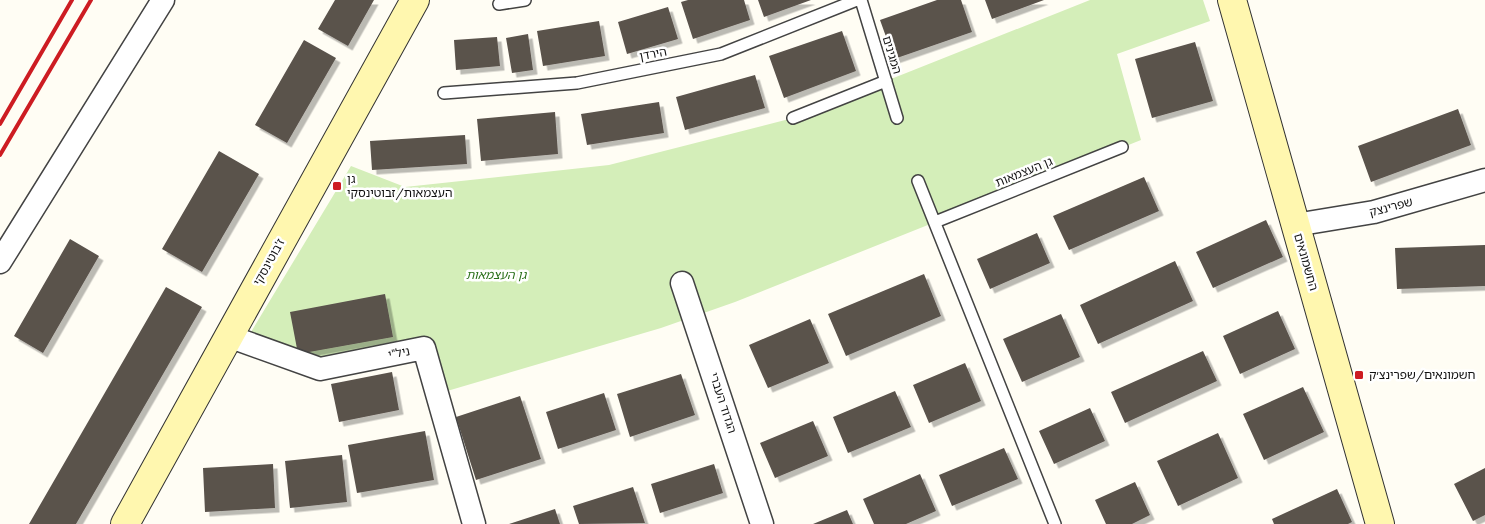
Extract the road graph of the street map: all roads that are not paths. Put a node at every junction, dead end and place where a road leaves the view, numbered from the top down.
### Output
1 (163, 0) edge
2 (415, 0) edge
3 (525, 0) edge
4 (859, 0) edge
5 (1232, 0) edge
6 (499, 4) dead end
7 (886, 81) junction
8 (444, 93) dead end
9 (793, 118) dead end
10 (897, 118) dead end
11 (1122, 147) dead end
12 (1485, 180) edge
13 (918, 181) dead end
14 (935, 222) junction
15 (1295, 225) junction
16 (0, 262) edge
17 (682, 283) dead end
18 (228, 336) junction
19 (125, 524) edge
20 (474, 524) edge
21 (762, 524) edge
22 (1055, 524) edge
23 (1380, 524) edge

1 - 16 street
2 - 18 street, ז'בוטינסקי
3 - 6 lane
4 - 7 lane, המגינים
4 - 8 lane, הירדן
5 - 15 street, החשמונאים
7 - 9 lane
7 - 10 lane, המגינים
11 - 14 lane, גן העצמאות
12 - 15 street, שפרינצק
13 - 14 lane
14 - 22 lane
15 - 23 street, החשמונאים
17 - 21 street, הגדוד העברי
18 - 19 street, ז'בוטינסקי
18 - 20 street, ניל"י

